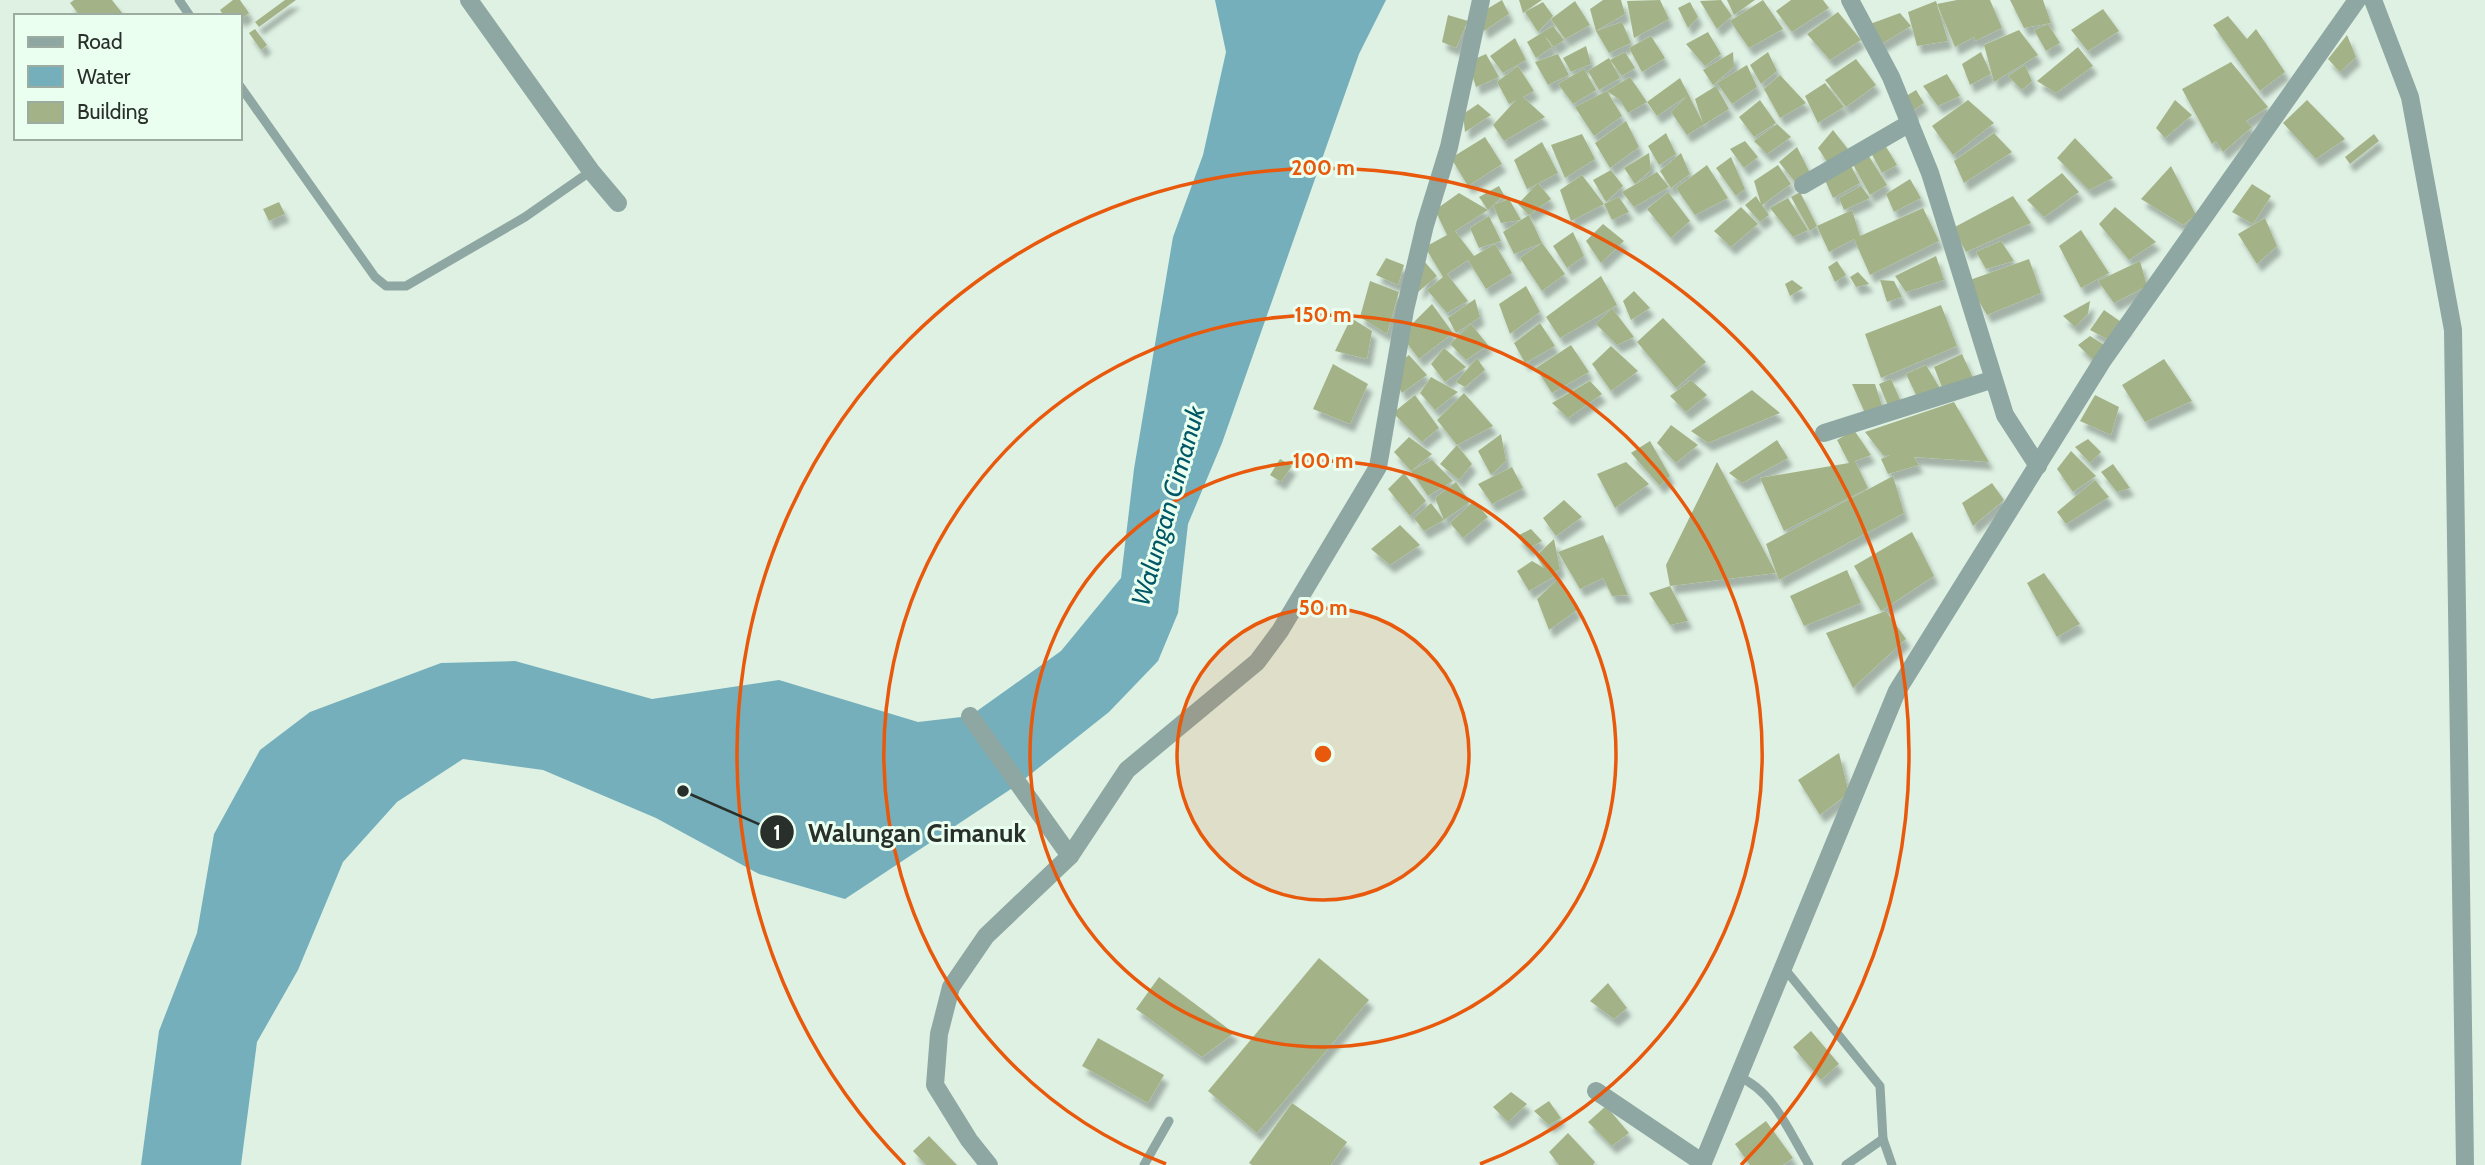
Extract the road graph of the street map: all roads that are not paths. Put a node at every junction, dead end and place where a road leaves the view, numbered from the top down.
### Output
1 (469, 0) edge
2 (1481, 0) edge
3 (1850, 0) edge
4 (2357, 0) edge
5 (2373, 0) edge
6 (242, 89) edge
7 (1910, 123) junction
8 (591, 172) junction
9 (1803, 185) dead end
10 (618, 203) dead end
11 (1991, 380) junction
12 (1824, 433) dead end
13 (2038, 466) junction
14 (970, 716) dead end
15 (1070, 856) junction
16 (1784, 968) junction
17 (1739, 1077) junction
18 (1596, 1091) dead end
19 (1169, 1121) dead end
20 (1883, 1139) junction
21 (1702, 1164) edge
22 (989, 1165) edge
23 (1144, 1165) edge
24 (1809, 1165) edge
25 (1846, 1165) edge
26 (1892, 1165) edge
27 (2465, 1165) edge

1 - 8 street
2 - 15 street
3 - 7 street
4 - 13 street
5 - 27 street
6 - 8 lane
7 - 9 street
7 - 11 street
8 - 10 street
11 - 12 street
11 - 13 street
13 - 16 street
14 - 15 street
15 - 22 street
16 - 17 street
16 - 20 lane
17 - 21 street
17 - 24 lane
18 - 21 street
19 - 23 lane
20 - 25 lane
20 - 26 lane

